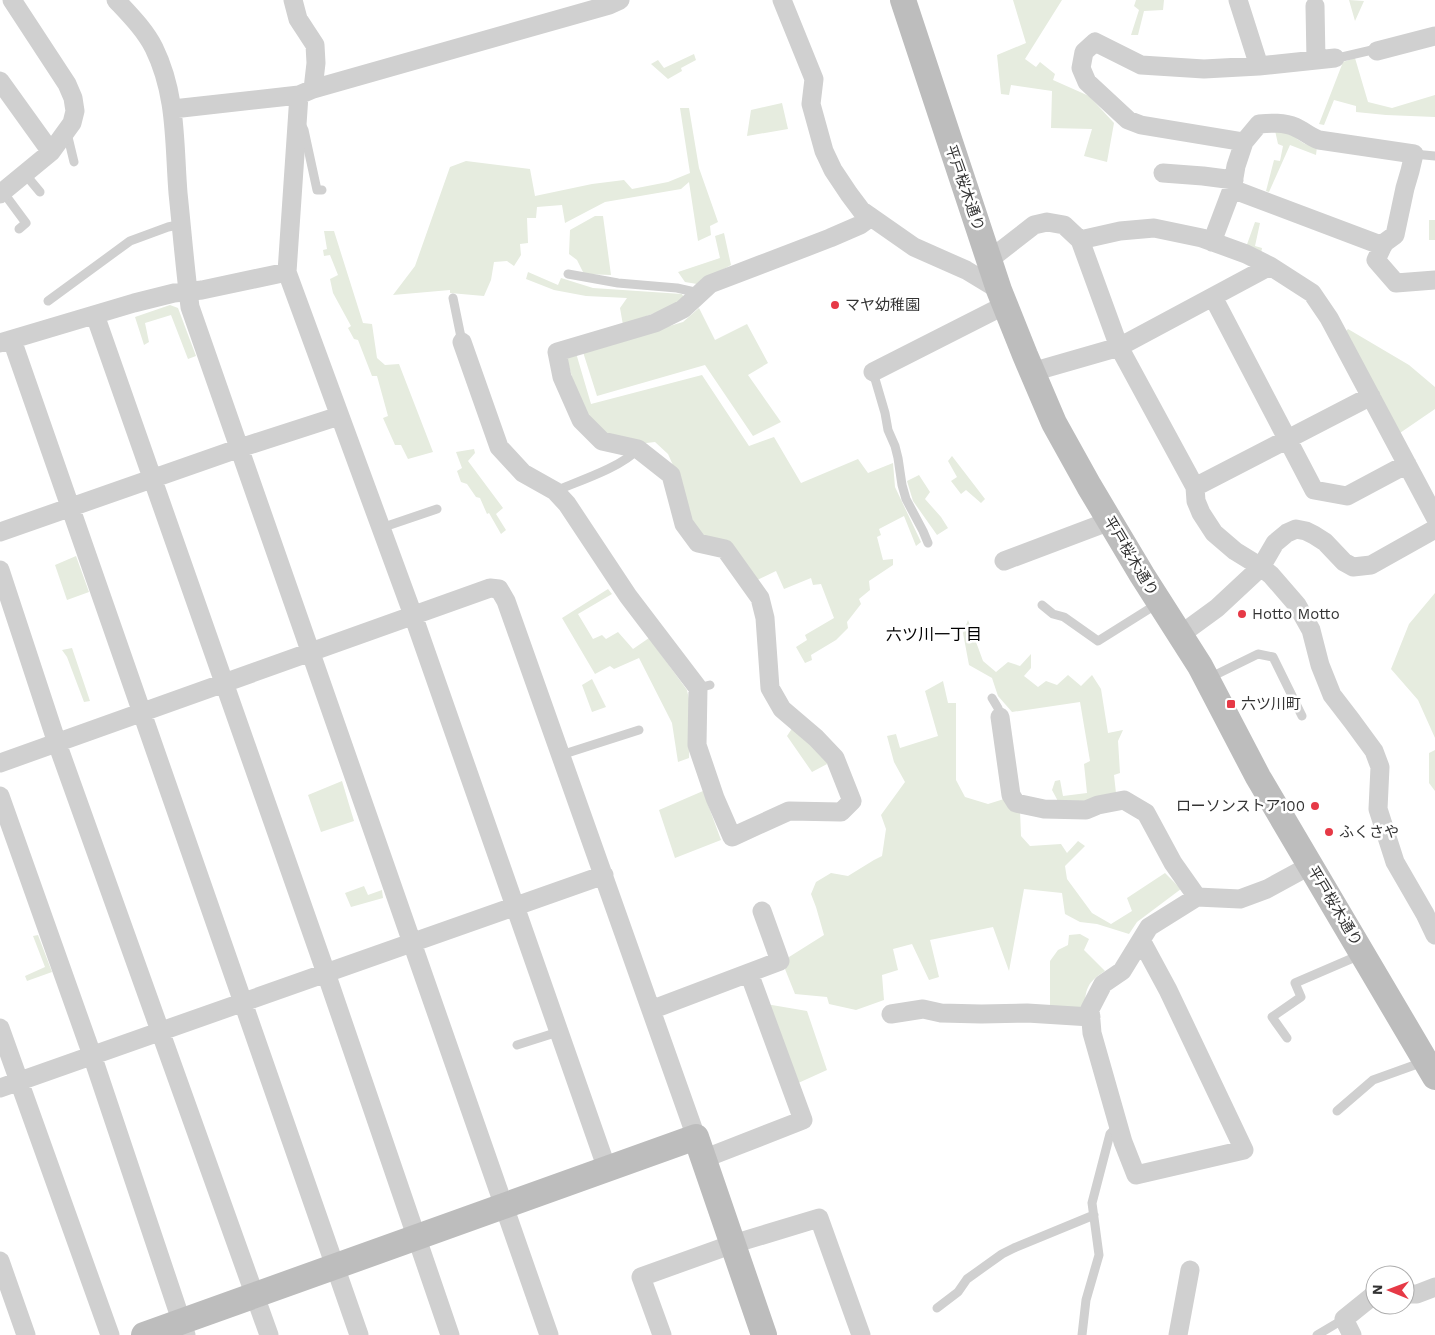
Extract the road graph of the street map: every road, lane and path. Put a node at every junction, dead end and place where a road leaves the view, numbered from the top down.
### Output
1 (12, 0) edge
2 (116, 0) edge
3 (293, 0) edge
4 (620, 0) edge
5 (782, 0) edge
6 (903, 0) edge
7 (1238, 0) edge
8 (1315, 6) dead end
9 (1435, 36) edge
10 (1377, 51) joint
11 (1335, 58) joint
12 (1316, 60) junction
13 (1259, 66) junction
14 (0, 81) edge
15 (306, 92) junction
16 (173, 109) junction
17 (297, 120) junction
18 (67, 130) junction
19 (1244, 142) junction
20 (51, 152) junction
21 (1414, 154) junction
22 (1435, 156) edge
23 (74, 162) dead end
24 (1163, 173) dead end
25 (24, 174) junction
26 (1233, 185) junction
27 (322, 190) dead end
28 (40, 192) dead end
29 (2, 193) edge
30 (871, 217) junction
31 (182, 224) junction
32 (19, 229) dead end
33 (1080, 240) junction
34 (1212, 242) junction
35 (1383, 246) junction
36 (989, 260) junction
37 (1270, 266) junction
38 (286, 272) junction
39 (568, 274) dead end
40 (1435, 280) edge
41 (188, 291) junction
42 (700, 293) junction
43 (1213, 297) junction
44 (453, 298) dead end
45 (1002, 298) junction
46 (48, 302) dead end
47 (95, 314) junction
48 (6, 342) edge
49 (462, 342) joint
50 (1119, 347) junction
51 (873, 372) joint
52 (1032, 372) junction
53 (1371, 396) junction
54 (339, 416) junction
55 (1288, 439) junction
56 (240, 448) junction
57 (638, 449) junction
58 (1407, 464) junction
59 (152, 478) junction
60 (1195, 487) junction
61 (555, 491) junction
62 (70, 507) junction
63 (437, 509) dead end
64 (1435, 517) edge
65 (1110, 521) junction
66 (381, 528) junction
67 (1435, 529) edge
68 (0, 532) edge
69 (928, 543) dead end
70 (1004, 561) dead end
71 (1261, 567) junction
72 (0, 570) edge
73 (1159, 602) junction
74 (1042, 605) dead end
75 (413, 615) junction
76 (1180, 635) junction
77 (311, 652) junction
78 (1207, 679) junction
79 (224, 683) junction
80 (992, 698) dead end
81 (141, 712) junction
82 (1302, 716) dead end
83 (1000, 717) joint
84 (639, 730) dead end
85 (58, 743) junction
86 (561, 755) junction
87 (0, 763) edge
88 (0, 796) edge
89 (1311, 865) junction
90 (604, 875) junction
91 (1197, 897) junction
92 (514, 906) junction
93 (761, 908) dead end
94 (1435, 935) edge
95 (1141, 940) junction
96 (412, 942) junction
97 (1363, 954) junction
98 (326, 973) junction
99 (749, 973) junction
100 (243, 1002) junction
101 (651, 1010) junction
102 (891, 1014) dead end
103 (1091, 1017) junction
104 (0, 1028) edge
105 (160, 1031) junction
106 (558, 1032) junction
107 (1287, 1038) dead end
108 (517, 1044) dead end
109 (92, 1055) junction
110 (1430, 1069) edge
111 (19, 1081) junction
112 (0, 1088) edge
113 (1337, 1111) dead end
114 (1118, 1126) junction
115 (700, 1148) junction
116 (607, 1168) junction
117 (505, 1205) junction
118 (1094, 1215) junction
119 (417, 1237) junction
120 (733, 1244) junction
121 (0, 1261) edge
122 (334, 1266) junction
123 (1190, 1270) dead end
124 (1435, 1287) edge
125 (1415, 1294) edge
126 (255, 1295) junction
127 (1365, 1306) edge
128 (937, 1308) dead end
129 (1348, 1327) edge
130 (183, 1328) edge
131 (26, 1335) edge
132 (110, 1335) edge
133 (144, 1335) edge
134 (268, 1335) edge
135 (359, 1335) edge
136 (450, 1335) edge
137 (549, 1335) edge
138 (662, 1335) edge
139 (764, 1335) edge
140 (861, 1335) edge
141 (1082, 1335) edge
142 (1178, 1335) edge
143 (1317, 1335) edge

1 - 18 street
2 - 16 street
3 - 15 street
4 - 15 street
5 - 30 street
6 - 36 main road, 平戸桜木通り
7 - 13 street
8 - 12 street
9 - 10 street
10 - 11 lane
11 - 12 street
12 - 13 street
13 - 19 street
14 - 20 street
15 - 16 street
15 - 17 street
16 - 31 street
17 - 27 lane
17 - 38 street
18 - 20 street
18 - 23 lane
19 - 21 street
19 - 26 street
20 - 25 street
21 - 22 lane
21 - 35 street
24 - 26 street
25 - 28 lane
25 - 29 street
26 - 34 street
26 - 35 street
29 - 32 lane
30 - 42 street
30 - 45 street
31 - 41 street
31 - 46 lane
33 - 34 street
33 - 36 street
33 - 50 street
34 - 37 street
35 - 40 street
36 - 45 main road, 平戸桜木通り
37 - 43 street
37 - 53 street
38 - 41 street
38 - 54 street
39 - 42 lane
41 - 47 street
41 - 56 street
42 - 57 street
43 - 50 street
43 - 55 street
44 - 49 lane
45 - 51 street
45 - 52 main road, 平戸桜木通り
47 - 48 street
47 - 59 street
48 - 62 street
49 - 61 street
50 - 52 street
50 - 60 street
51 - 69 lane
52 - 65 main road, 平戸桜木通り
53 - 55 street
53 - 58 street
54 - 56 street
54 - 66 street
55 - 58 street
55 - 60 street
56 - 59 street
56 - 77 street
57 - 61 lane
57 - 61 street
58 - 64 street
59 - 62 street
59 - 79 street
60 - 71 street
62 - 68 street
62 - 81 street
63 - 66 lane
65 - 70 street
65 - 73 main road, 平戸桜木通り
66 - 75 street
67 - 71 street
71 - 76 street
71 - 94 street
72 - 85 street
73 - 74 lane
73 - 76 main road, 平戸桜木通り
75 - 77 street
75 - 86 street
75 - 92 street
76 - 78 main road, 平戸桜木通り
77 - 79 street
77 - 96 street
78 - 82 lane
78 - 89 main road, 平戸桜木通り
79 - 81 street
79 - 98 street
80 - 83 lane
81 - 85 street
81 - 100 street
83 - 91 street
84 - 86 lane
85 - 87 street
85 - 105 street
86 - 90 street
88 - 109 street
89 - 91 street
89 - 97 main road, 平戸桜木通り
90 - 92 street
90 - 101 street
91 - 95 street
92 - 96 street
92 - 106 street
93 - 99 street
95 - 103 street
95 - 114 street
96 - 98 street
96 - 117 street
97 - 107 lane
97 - 110 main road, 平戸桜木通り
98 - 100 street
98 - 119 street
99 - 101 street
99 - 115 street
100 - 105 street
100 - 122 street
101 - 115 street
102 - 103 street
103 - 114 street
104 - 111 street
105 - 109 street
105 - 126 street
106 - 108 lane
106 - 116 street
109 - 111 street
109 - 130 street
110 - 113 lane
111 - 112 street
111 - 132 street
114 - 118 lane
115 - 116 main road
115 - 120 main road
116 - 117 main road
117 - 119 main road
117 - 137 street
118 - 128 lane
118 - 141 lane
119 - 122 main road
119 - 136 street
120 - 138 street
120 - 139 main road
120 - 140 street
121 - 131 street
122 - 126 main road
122 - 135 street
123 - 142 street
124 - 125 street
126 - 130 main road
126 - 134 street
127 - 129 street
129 - 143 lane
130 - 133 main road

